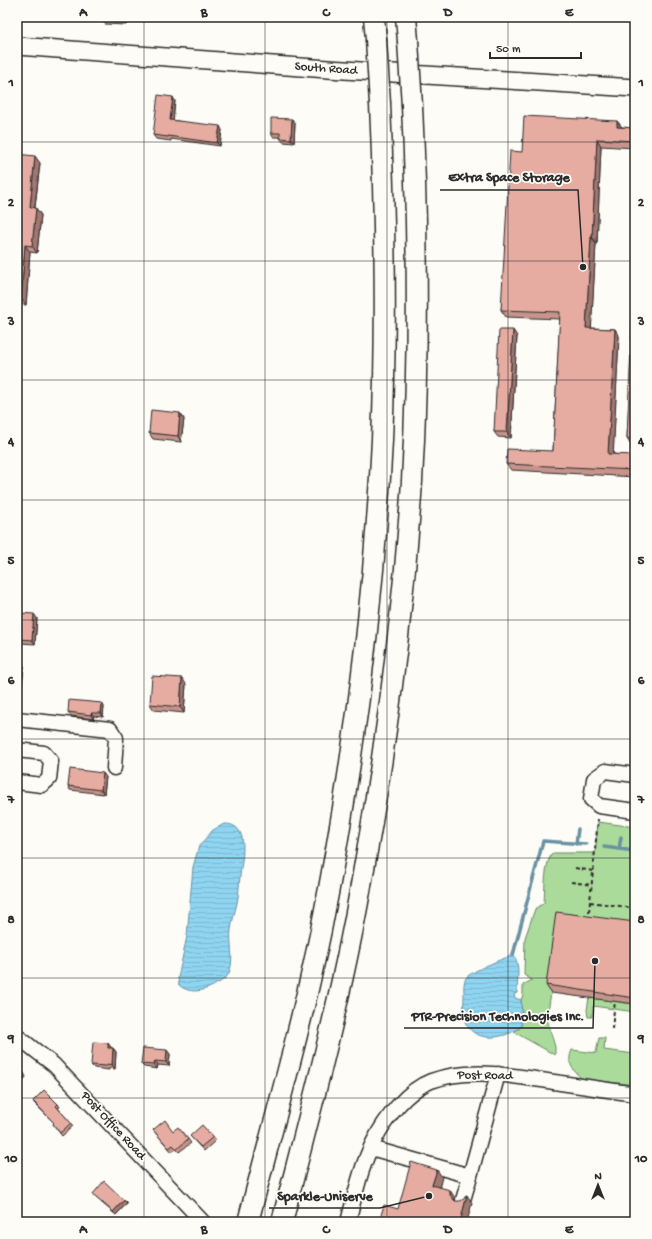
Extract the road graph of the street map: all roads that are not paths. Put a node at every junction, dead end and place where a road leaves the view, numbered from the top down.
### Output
1 (374, 17) edge
2 (406, 17) edge
3 (17, 46) edge
4 (635, 88) edge
5 (17, 719) edge
6 (17, 750) edge
7 (114, 768) dead end
8 (635, 775) edge
9 (17, 782) edge
10 (635, 811) edge
11 (17, 1036) edge
12 (498, 1074) junction
13 (635, 1094) edge
14 (371, 1148) junction
15 (470, 1176) junction
16 (463, 1200) edge
17 (203, 1222) edge
18 (248, 1222) edge
19 (282, 1222) edge
20 (348, 1222) edge

1 - 18 highway, bridge
2 - 19 highway, bridge
3 - 4 main road, South Road
5 - 7 street
6 - 9 street
8 - 10 street
11 - 17 street, Post Office Road
12 - 13 street, Post Road
12 - 14 street, Post Road
12 - 15 street
14 - 15 street
14 - 20 street, Post Road
15 - 16 street

